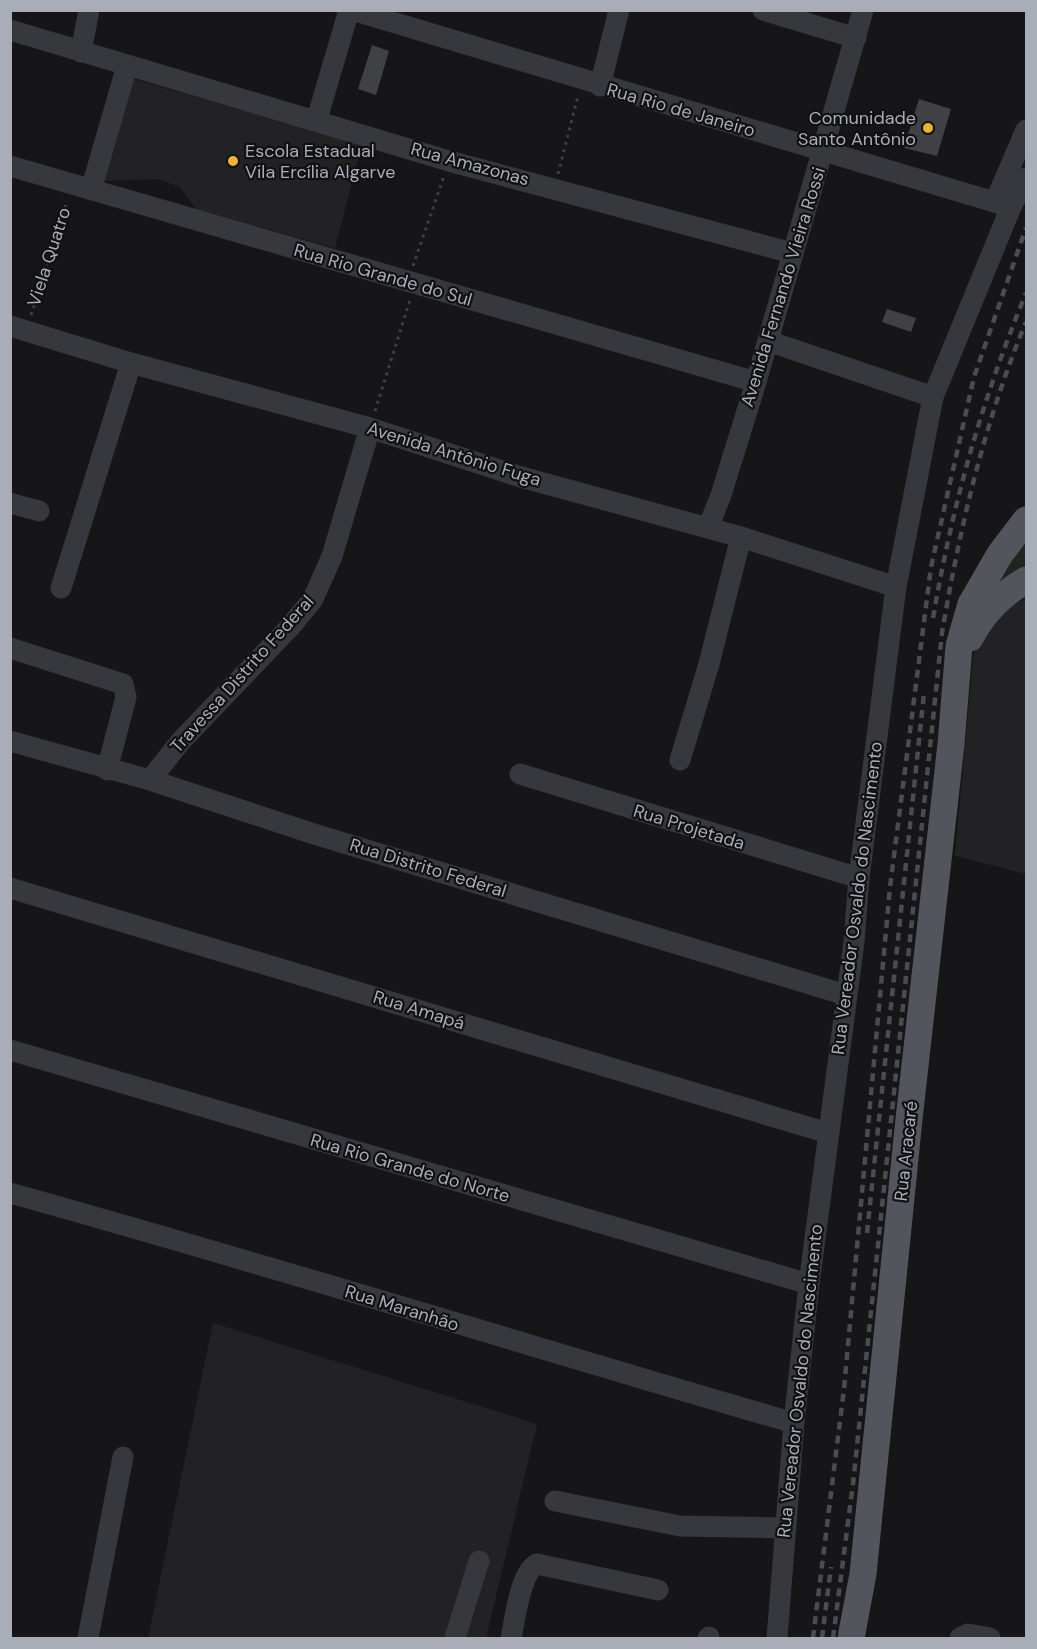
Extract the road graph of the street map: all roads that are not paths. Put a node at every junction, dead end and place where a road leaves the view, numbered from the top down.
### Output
1 (90, 10) edge
2 (351, 10) edge
3 (620, 10) edge
4 (763, 10) edge
5 (863, 10) edge
6 (10, 30) edge
7 (856, 38) junction
8 (81, 52) junction
9 (127, 66) junction
10 (591, 83) junction
11 (317, 119) junction
12 (1026, 130) edge
13 (824, 151) junction
14 (10, 166) edge
15 (1026, 178) edge
16 (81, 187) junction
17 (1003, 204) junction
18 (792, 253) junction
19 (18, 328) edge
20 (768, 341) junction
21 (130, 363) junction
22 (756, 382) junction
23 (933, 397) junction
24 (370, 428) junction
25 (10, 503) edge
26 (39, 511) dead end
27 (1026, 520) edge
28 (708, 528) junction
29 (739, 545) junction
30 (1026, 580) edge
31 (896, 587) junction
32 (61, 588) dead end
33 (10, 648) edge
34 (958, 663) junction
35 (10, 741) edge
36 (680, 760) dead end
37 (107, 770) junction
38 (520, 774) dead end
39 (150, 780) junction
40 (859, 879) junction
41 (10, 888) edge
42 (846, 995) junction
43 (10, 1050) edge
44 (828, 1132) junction
45 (10, 1193) edge
46 (809, 1284) junction
47 (794, 1423) junction
48 (123, 1458) dead end
49 (555, 1501) dead end
50 (784, 1528) junction
51 (479, 1561) dead end
52 (658, 1590) dead end
53 (960, 1637) edge
54 (88, 1638) edge
55 (455, 1638) edge
56 (511, 1638) edge
57 (777, 1638) edge
58 (851, 1638) edge
59 (990, 1638) edge

1 - 8 street
2 - 10 street, Rua Rio de Janeiro
2 - 11 street
3 - 10 street
4 - 7 street
5 - 7 street, Avenida Fernando Vieira Rossi
6 - 8 street, Rua Amazonas
7 - 13 street, Avenida Fernando Vieira Rossi
8 - 9 street, Rua Amazonas
9 - 11 street, Rua Amazonas
9 - 16 street, Viela Quatro
10 - 13 street, Rua Rio de Janeiro
11 - 18 street, Rua Amazonas
12 - 17 street
13 - 17 street, Rua Rio de Janeiro
13 - 18 street, Avenida Fernando Vieira Rossi
14 - 16 street, Rua Rio Grande do Sul
15 - 17 street, Rua Vereador Osvaldo do Nascimento
16 - 22 street, Rua Rio Grande do Sul
17 - 23 street, Rua Vereador Osvaldo do Nascimento
18 - 20 street, Avenida Fernando Vieira Rossi
19 - 21 street, Avenida Antônio Fuga
20 - 22 street, Avenida Fernando Vieira Rossi
20 - 23 street
21 - 24 street, Avenida Antônio Fuga
21 - 32 street
22 - 28 street, Avenida Fernando Vieira Rossi
23 - 31 street, Rua Vereador Osvaldo do Nascimento
24 - 28 street, Avenida Antônio Fuga
24 - 39 street, Travessa Distrito Federal
25 - 26 street
27 - 34 main road, Rua Aracaré
28 - 29 street, Avenida Antônio Fuga
29 - 31 street, Avenida Antônio Fuga
29 - 36 street
30 - 34 main road, Rua Aracaré
31 - 40 street, Rua Vereador Osvaldo do Nascimento
33 - 37 street
34 - 58 main road, Rua Aracaré
35 - 37 street, Rua Distrito Federal
37 - 39 street, Rua Distrito Federal
38 - 40 street, Rua Projetada
39 - 42 street, Rua Distrito Federal
40 - 42 street, Rua Vereador Osvaldo do Nascimento
41 - 44 street, Rua Amapá
42 - 44 street, Rua Vereador Osvaldo do Nascimento
43 - 46 street, Rua Rio Grande do Norte
44 - 46 street, Rua Vereador Osvaldo do Nascimento
45 - 47 street, Rua Maranhão
46 - 47 street, Rua Vereador Osvaldo do Nascimento
47 - 50 street, Rua Vereador Osvaldo do Nascimento
48 - 54 street
49 - 50 street
50 - 57 street, Rua Vereador Osvaldo do Nascimento
51 - 55 street
52 - 56 street
53 - 59 street

